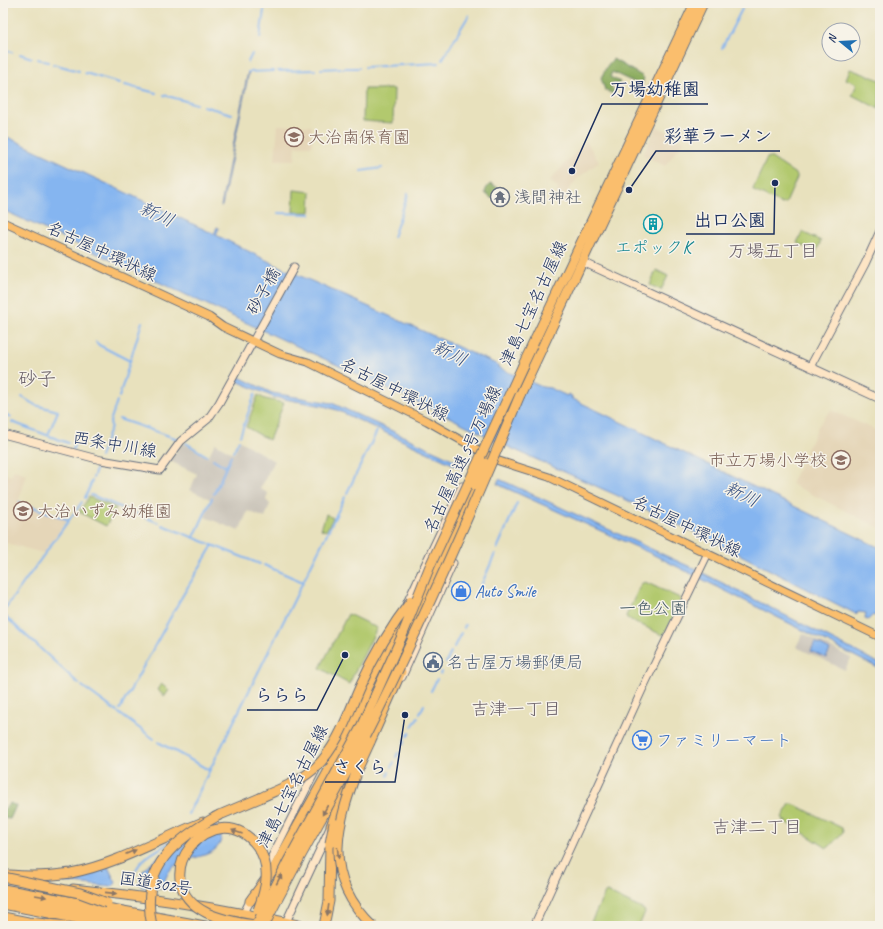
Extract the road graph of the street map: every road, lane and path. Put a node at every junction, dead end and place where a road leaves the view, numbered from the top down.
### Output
1 (690, 3) edge
2 (695, 3) edge
3 (704, 3) edge
4 (3, 222) edge
5 (880, 231) edge
6 (585, 263) junction
7 (294, 267) dead end
8 (252, 341) junction
9 (810, 367) junction
10 (520, 395) junction
11 (880, 399) edge
12 (3, 434) edge
13 (480, 452) junction
14 (498, 457) junction
15 (708, 553) junction
16 (430, 566) junction
17 (411, 600) junction
18 (431, 602) junction
19 (880, 637) edge
20 (360, 762) junction
21 (221, 814) junction
22 (331, 826) junction
23 (3, 876) edge
24 (3, 880) edge
25 (3, 889) edge
26 (3, 898) edge
27 (250, 901) junction
28 (3, 904) edge
29 (3, 909) edge
30 (244, 913) junction
31 (3, 917) edge
32 (285, 924) edge
33 (68, 926) edge
34 (104, 926) edge
35 (116, 926) edge
36 (134, 926) edge
37 (152, 926) edge
38 (158, 926) edge
39 (205, 926) edge
40 (237, 926) edge
41 (251, 926) edge
42 (256, 926) edge
43 (260, 926) edge
44 (264, 926) edge
45 (303, 926) edge
46 (324, 926) edge
47 (373, 926) edge
48 (534, 926) edge

1 - 13 main road, 津島七宝名古屋線, bridge
2 - 16 highway, 名古屋高速5号万場線, bridge
3 - 6 main road, 津島七宝名古屋線
3 - 10 highway, 名古屋高速5号万場線
4 - 8 main road, 名古屋中環状線
5 - 9 main road
6 - 9 main road
6 - 14 main road, 津島七宝名古屋線
7 - 8 main road, 砂子橋
8 - 12 main road, 西条中川線
8 - 13 main road, 名古屋中環状線
9 - 11 main road
10 - 18 highway, 名古屋高速5号万場線, bridge
10 - 22 highway, bridge
13 - 14 main road, 名古屋中環状線
13 - 27 main road, 津島七宝名古屋線
14 - 15 main road, 名古屋中環状線
14 - 22 main road
15 - 19 main road, 名古屋中環状線
15 - 48 main road
16 - 17 highway, bridge
42 -> 16 highway, 名古屋高速5号万場線, bridge
17 - 21 highway, bridge
17 - 27 highway, bridge
18 - 20 highway, bridge
18 -> 44 highway, 名古屋高速5号万場線, bridge
20 -> 46 highway, bridge
20 -> 47 highway, bridge
23 -> 21 highway, bridge
21 - 37 highway, bridge
22 - 32 main road
23 - 36 highway, bridge
24 -> 30 highway, 国道302号
25 -> 39 highway
26 - 38 highway
27 - 30 main road, 津島七宝名古屋線
28 - 35 highway
29 - 34 highway
30 - 32 highway, 国道302号
30 - 40 main road
31 - 33 highway
32 - 45 highway, 国道302号
41 -> 43 highway, bridge

